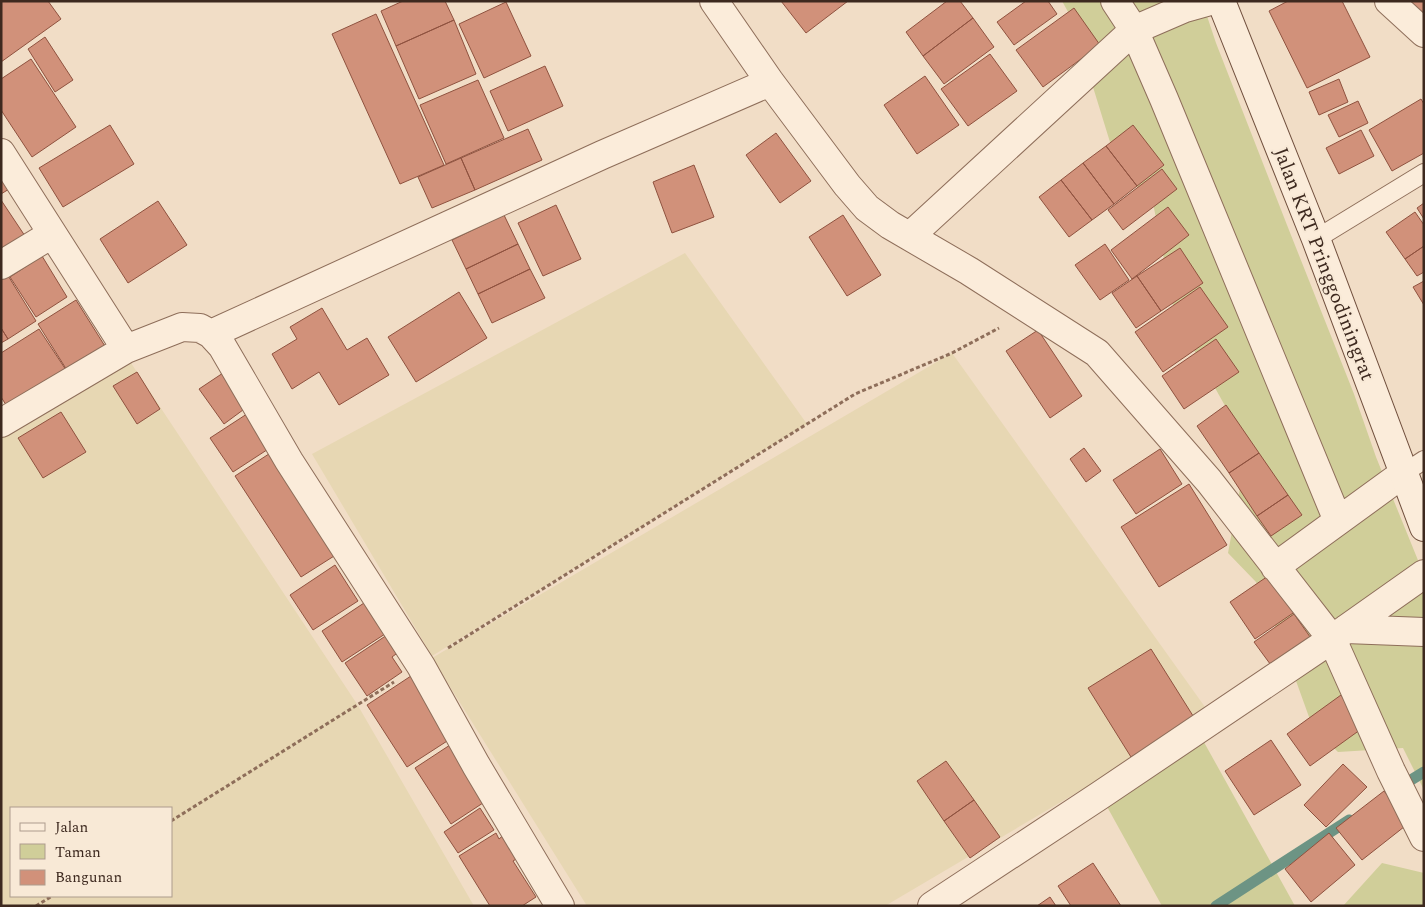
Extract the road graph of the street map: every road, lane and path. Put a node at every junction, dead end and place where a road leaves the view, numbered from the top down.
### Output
1 (714, 1) edge
2 (1115, 1) edge
3 (1210, 1) edge
4 (1222, 1) edge
5 (1389, 1) edge
6 (1134, 30) junction
7 (1424, 34) edge
8 (770, 82) junction
9 (1, 153) edge
10 (1424, 173) edge
11 (52, 234) junction
12 (910, 236) junction
13 (1316, 239) junction
14 (1, 265) edge
15 (1031, 312) junction
16 (211, 334) junction
17 (126, 349) junction
18 (1, 423) edge
19 (1414, 467) edge
20 (1338, 521) junction
21 (1424, 527) edge
22 (1275, 566) junction
23 (1424, 574) edge
24 (1424, 632) edge
25 (1339, 634) junction
26 (420, 666) junction
27 (172, 820) edge
28 (1424, 837) edge
29 (50, 897) edge
30 (36, 906) edge
31 (560, 906) edge
32 (932, 906) edge

1 - 8 street
2 - 6 street
3 - 6 street
4 - 13 street, Jalan KRT Pringgodiningrat
5 - 7 street
6 - 12 street
6 - 20 street
8 - 12 street
8 - 16 street
9 - 11 street
10 - 13 lane
11 - 14 street
11 - 17 street
12 - 15 street
13 - 19 street, Jalan KRT Pringgodiningrat
15 - 22 street
15 - 26 path
16 - 17 street
16 - 26 street
17 - 18 street
19 - 20 street
19 - 21 street, Jalan KRT Pringgodiningrat
20 - 22 street
22 - 25 street
23 - 25 street
24 - 25 street
25 - 28 street
25 - 32 street
26 - 27 path
26 - 31 street
29 - 30 path

